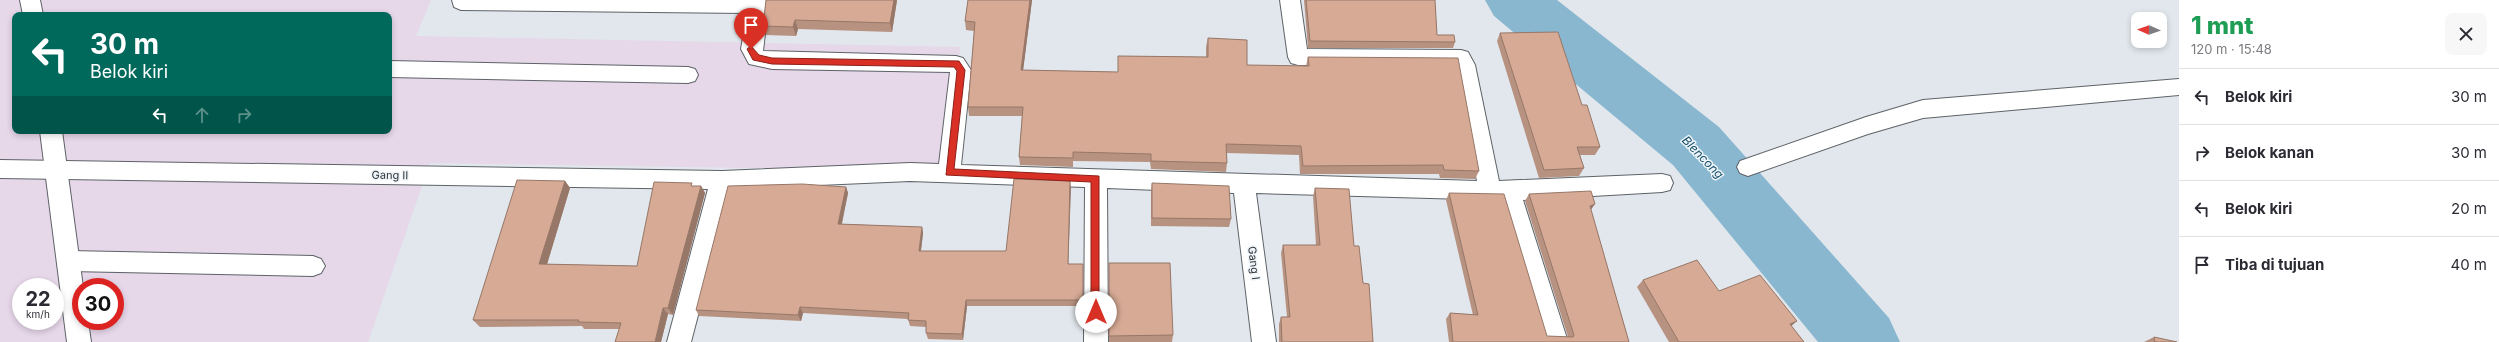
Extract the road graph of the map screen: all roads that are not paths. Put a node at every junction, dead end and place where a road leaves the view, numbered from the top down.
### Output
1 (30, 0) edge
2 (1290, 0) edge
3 (461, 2) dead end
4 (762, 2) edge
5 (32, 12) edge
6 (392, 69) edge
7 (688, 75) dead end
8 (2179, 87) edge
9 (51, 134) edge
10 (1748, 167) dead end
11 (0, 169) edge
12 (57, 169) junction
13 (949, 172) junction
14 (1096, 179) junction
15 (722, 180) junction
16 (1662, 183) dead end
17 (1244, 184) junction
18 (1499, 190) junction
19 (69, 261) junction
20 (313, 266) dead end
21 (79, 342) edge
22 (678, 342) edge
23 (1096, 342) edge
24 (1264, 342) edge
25 (1556, 342) edge

1 - 5 street
2 - 18 street
3 - 4 street
4 - 13 street
6 - 7 street
8 - 10 street
9 - 12 street
11 - 12 street, Gang II
12 - 15 street, Gang II
12 - 19 street
13 - 14 street, Gang II
13 - 15 street, Gang II
14 - 17 street, Gang II
14 - 23 street
15 - 22 street
16 - 18 street, Gang II
17 - 18 street, Gang II
17 - 24 street, Gang I
18 - 25 street
19 - 20 street
19 - 21 street

